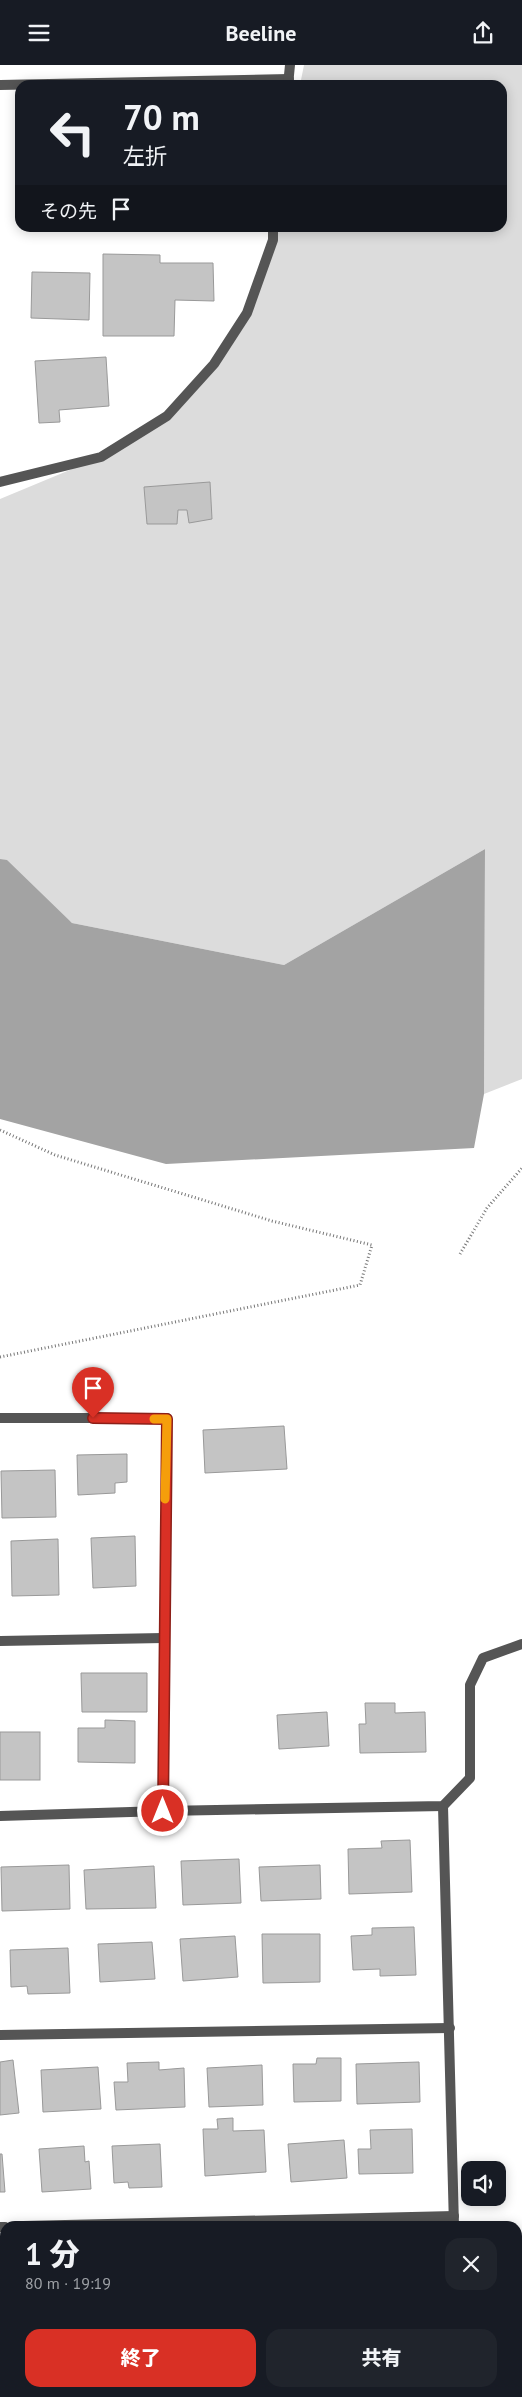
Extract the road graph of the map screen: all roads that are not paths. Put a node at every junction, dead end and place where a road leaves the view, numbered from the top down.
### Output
1 (290, 65) edge
2 (289, 80) edge
3 (0, 85) edge
4 (15, 85) edge
5 (273, 232) edge
6 (0, 482) edge
7 (0, 1418) edge
8 (163, 1638) junction
9 (0, 1641) edge
10 (522, 1644) edge
11 (443, 1807) junction
12 (163, 1811) junction
13 (0, 1816) edge
14 (450, 2028) junction
15 (0, 2035) edge
16 (454, 2221) edge

1 - 2 street
3 - 4 street
5 - 6 street
7 - 8 street
8 - 9 street
8 - 12 street
10 - 11 street
11 - 12 street
11 - 14 street
12 - 13 street
14 - 15 street
14 - 16 street

